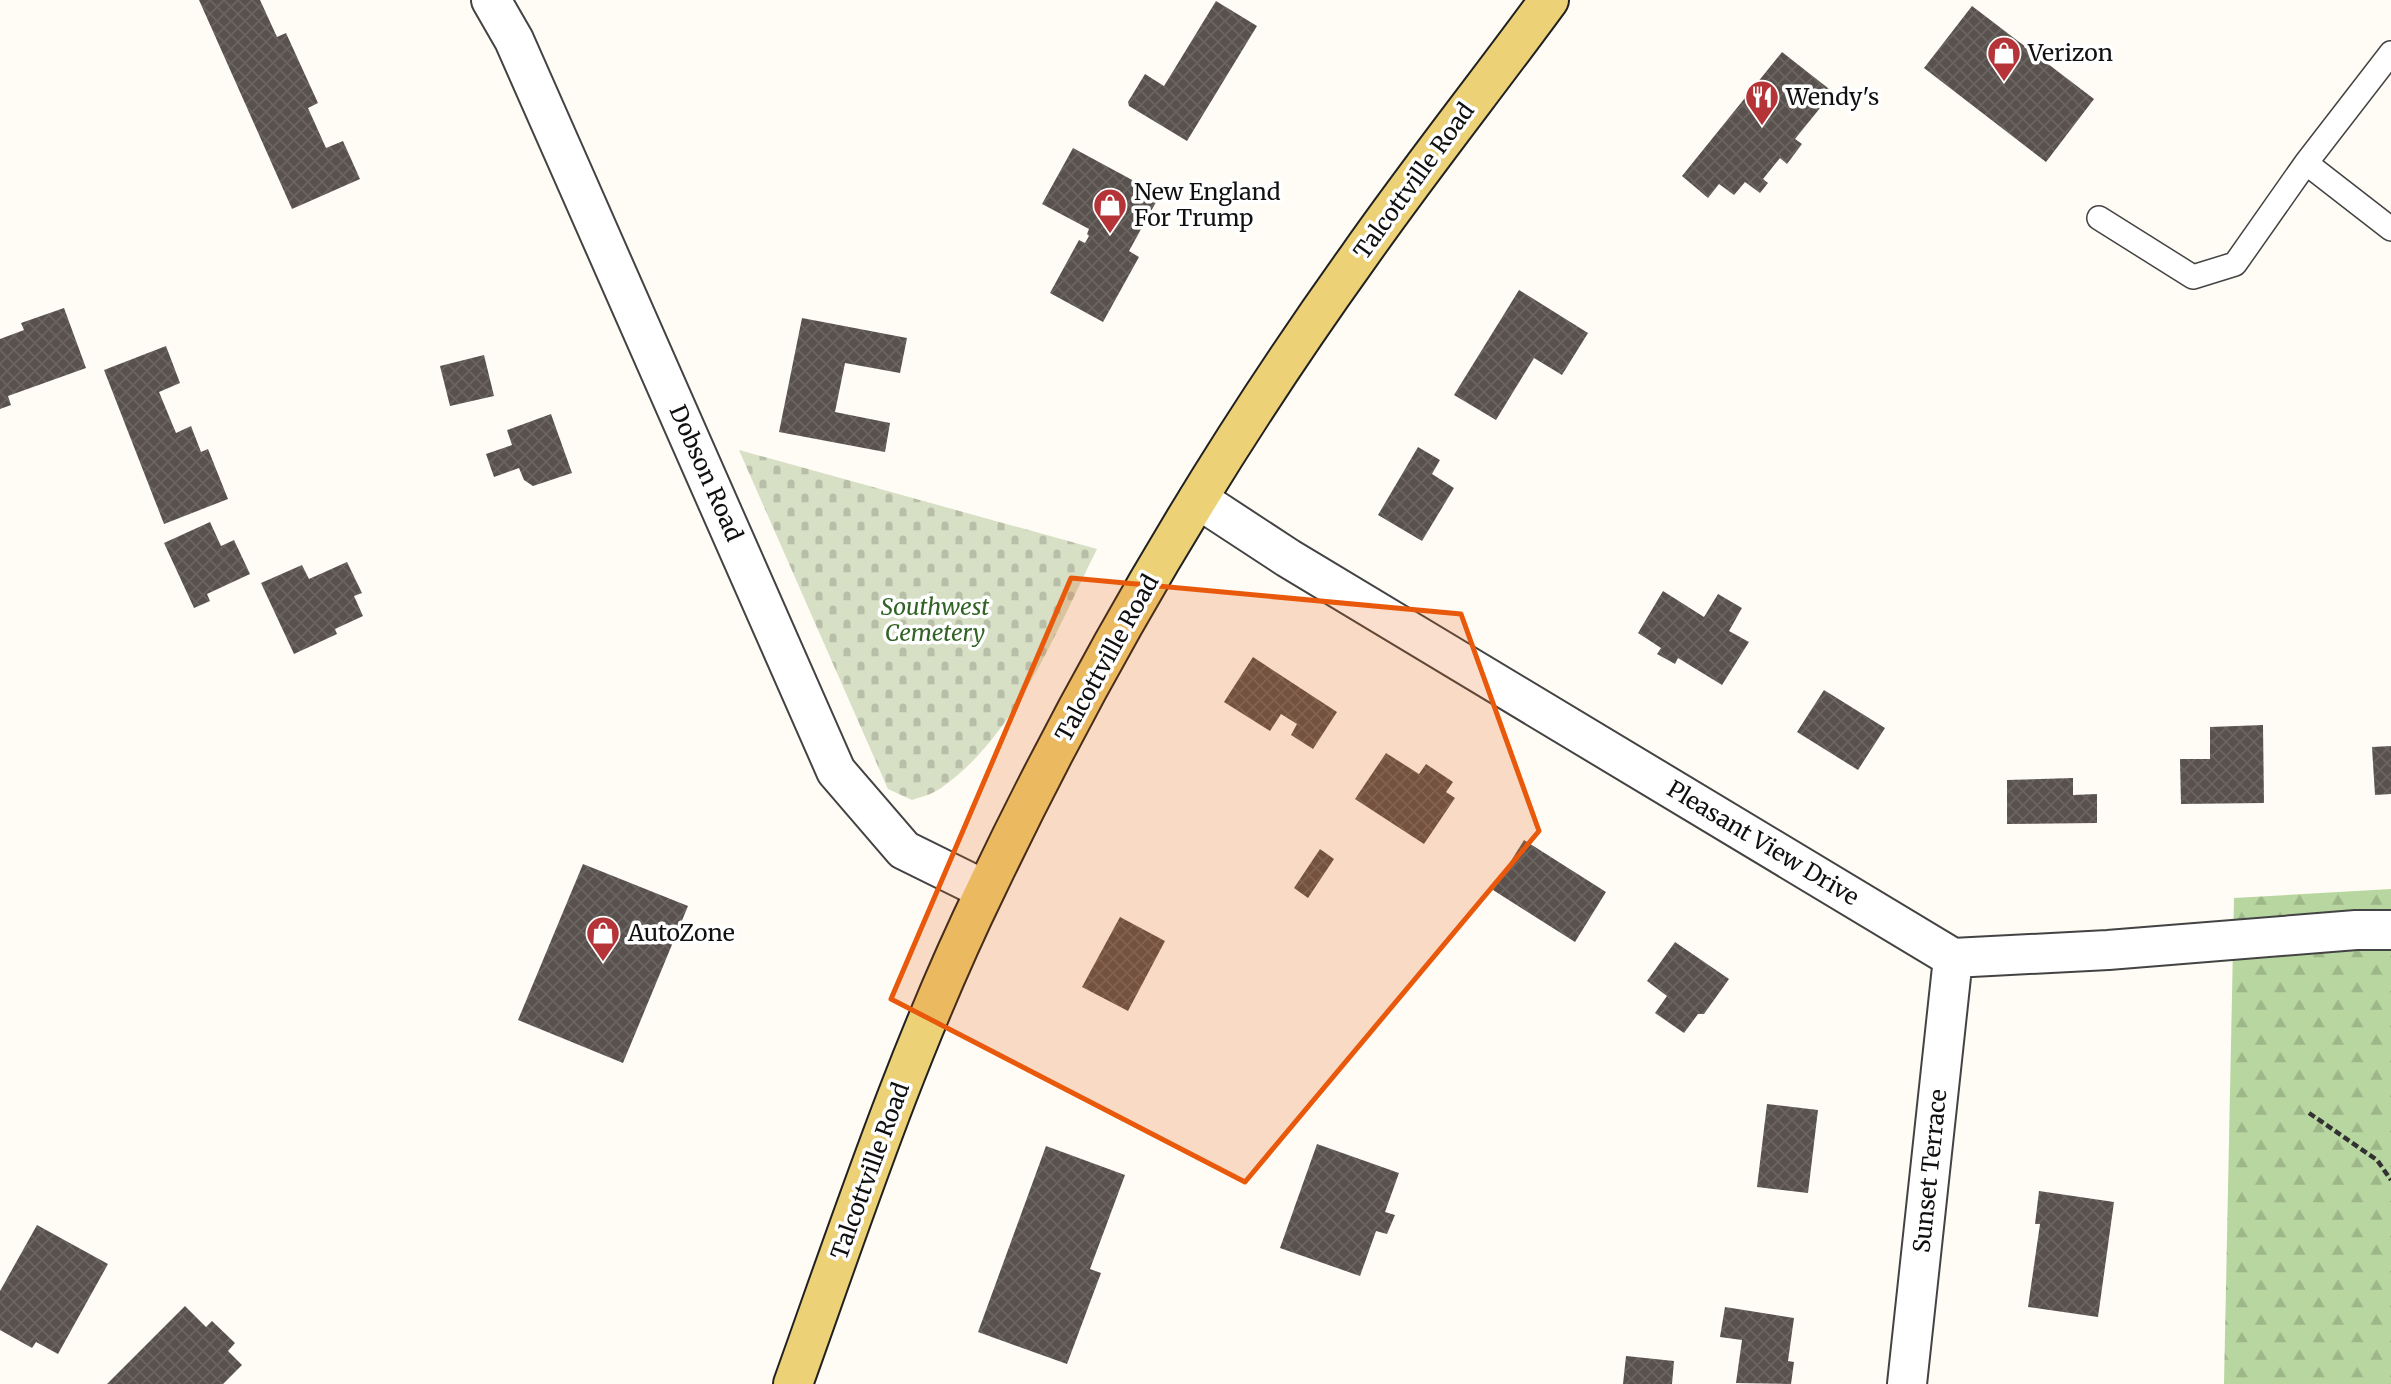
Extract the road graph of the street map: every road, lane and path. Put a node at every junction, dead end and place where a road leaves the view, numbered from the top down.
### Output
1 (491, 0) edge
2 (1549, 0) edge
3 (2391, 53) edge
4 (2306, 163) junction
5 (2099, 218) dead end
6 (2391, 229) edge
7 (1198, 499) junction
8 (985, 890) junction
9 (2391, 930) edge
10 (1953, 957) junction
11 (2309, 1114) dead end
12 (2391, 1181) edge
13 (793, 1384) edge
14 (1907, 1384) edge

1 - 8 street, Dobson Road
2 - 7 main road, Talcottville Road
3 - 4 lane
4 - 5 lane
4 - 6 lane
7 - 8 main road, Talcottville Road
7 - 10 street, Pleasant View Drive
8 - 13 main road, Talcottville Road
9 - 10 street
10 - 14 street, Sunset Terrace
11 - 12 path

